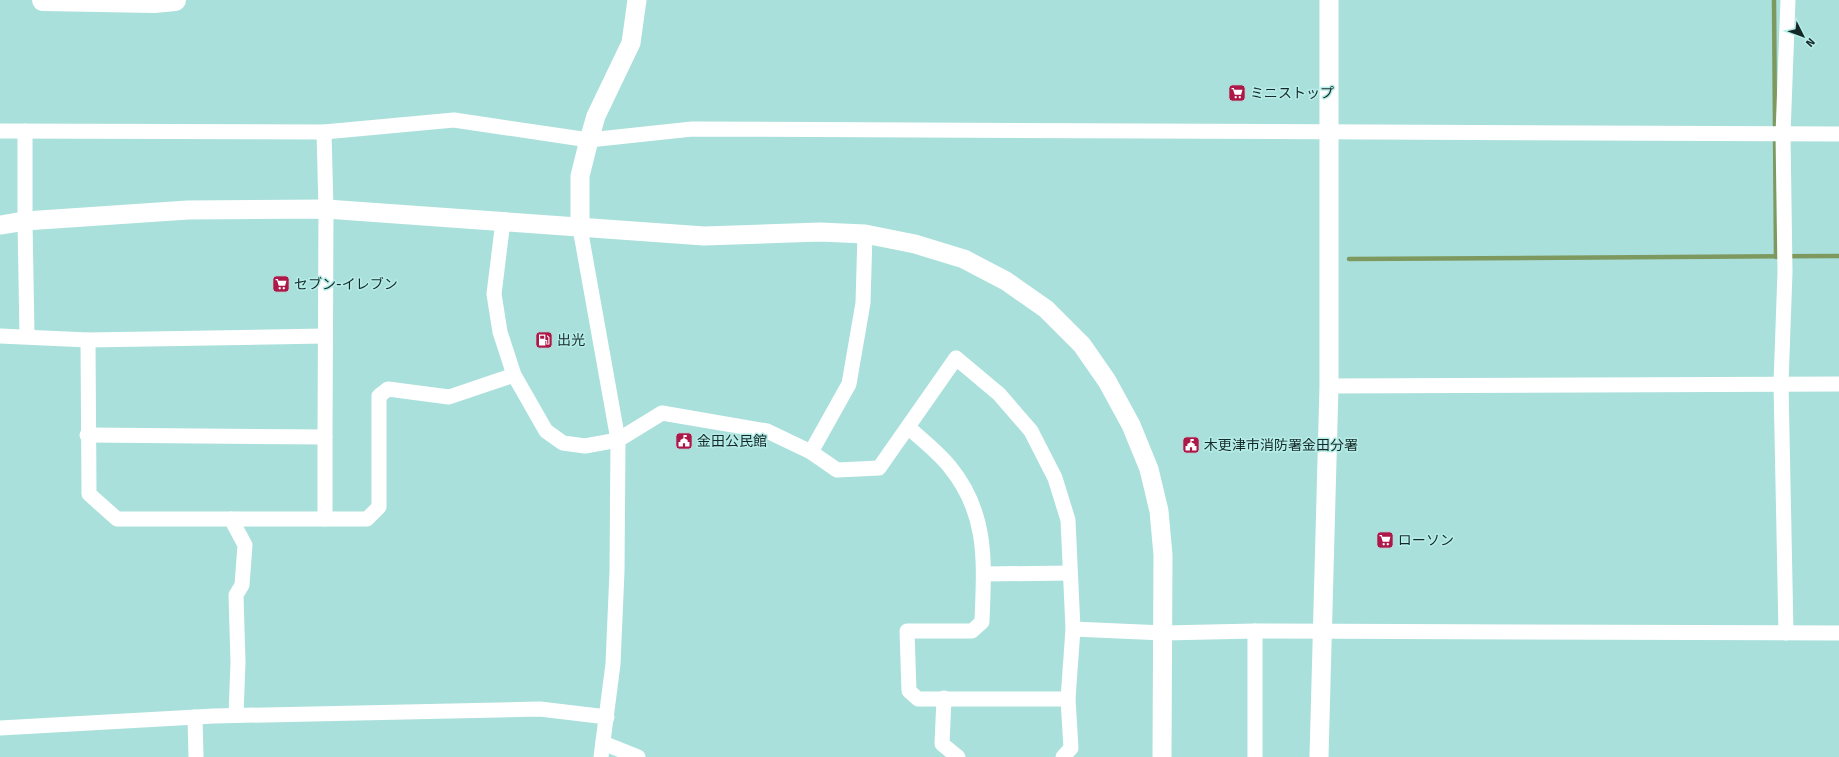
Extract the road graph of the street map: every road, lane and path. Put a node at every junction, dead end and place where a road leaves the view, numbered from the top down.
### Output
1 (43, 0) edge
2 (175, 0) edge
3 (637, 0) edge
4 (1329, 0) edge
5 (1788, 0) edge
6 (0, 131) edge
7 (25, 131) junction
8 (324, 132) junction
9 (1330, 132) junction
10 (1783, 134) junction
11 (1839, 134) edge
12 (589, 140) junction
13 (326, 210) junction
14 (24, 221) junction
15 (503, 221) junction
16 (0, 225) edge
17 (580, 228) junction
18 (865, 234) junction
19 (0, 336) edge
20 (27, 336) junction
21 (325, 336) junction
22 (88, 340) junction
23 (514, 375) junction
24 (1782, 383) junction
25 (1839, 384) edge
26 (1329, 386) junction
27 (908, 427) junction
28 (88, 435) junction
29 (325, 437) junction
30 (618, 440) junction
31 (810, 452) junction
32 (231, 519) junction
33 (325, 519) junction
34 (1070, 573) junction
35 (984, 574) junction
36 (1073, 630) junction
37 (1255, 631) junction
38 (1323, 632) junction
39 (1164, 633) junction
40 (1786, 633) junction
41 (1839, 633) edge
42 (944, 698) junction
43 (1068, 699) junction
44 (236, 715) junction
45 (195, 717) junction
46 (607, 717) junction
47 (0, 728) edge
48 (602, 750) edge
49 (196, 757) edge
50 (638, 757) edge
51 (958, 757) edge
52 (1063, 757) edge
53 (1162, 757) edge
54 (1255, 757) edge
55 (1320, 757) edge

1 - 2 highway
3 - 12 street
4 - 9 street
5 - 10 street
6 - 7 street
7 - 8 street
7 - 14 street
8 - 12 street
8 - 13 street
9 - 10 street
9 - 12 street
9 - 26 street
10 - 11 street
10 - 24 street
12 - 17 street
13 - 14 street
13 - 15 street
13 - 21 street
14 - 16 street
14 - 20 street
15 - 17 street
15 - 23 street
17 - 18 street
17 - 30 street
18 - 31 street
18 - 39 street
19 - 20 street
20 - 22 street
21 - 22 street
21 - 29 street
22 - 28 street
23 - 30 street
23 - 33 street
24 - 25 street
24 - 26 street
24 - 40 street
26 - 38 street
27 - 31 street
27 - 34 street
27 - 35 street
28 - 29 street
28 - 32 street
29 - 33 street
30 - 31 street
30 - 46 street
32 - 33 street
32 - 44 street
34 - 35 street
34 - 36 street
35 - 42 street
36 - 39 street
36 - 43 street
37 - 38 street
37 - 39 street
37 - 54 street
38 - 40 street
38 - 55 street
39 - 53 street
40 - 41 street
42 - 43 street
42 - 51 street
43 - 52 street
44 - 45 street
44 - 46 street
45 - 47 street
45 - 49 street
46 - 48 street
48 - 50 street

